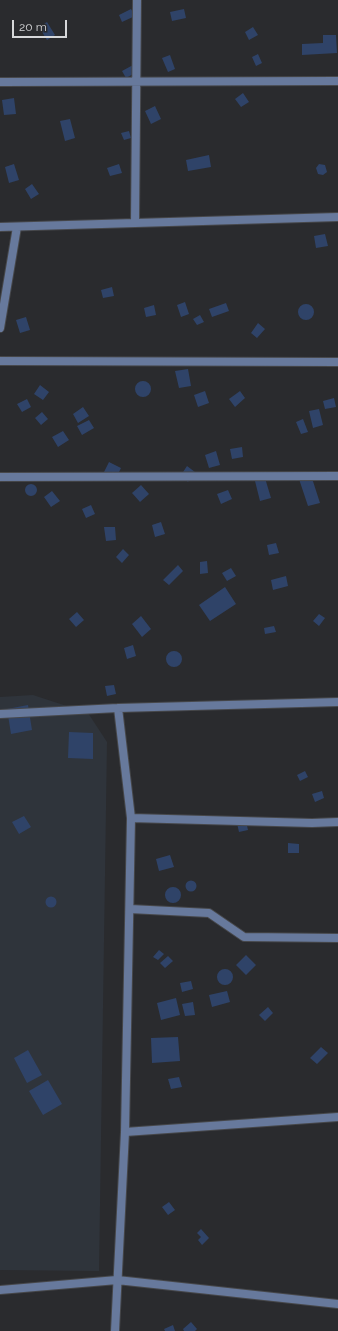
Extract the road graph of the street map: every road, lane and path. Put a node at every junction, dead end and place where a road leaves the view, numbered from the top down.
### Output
1 (137, 0) edge
2 (338, 80) edge
3 (136, 81) junction
4 (0, 82) edge
5 (338, 217) edge
6 (135, 223) junction
7 (0, 227) edge
8 (17, 227) junction
9 (0, 328) edge
10 (0, 361) edge
11 (338, 362) edge
12 (338, 476) edge
13 (0, 477) edge
14 (338, 702) edge
15 (118, 708) junction
16 (0, 714) edge
17 (131, 818) junction
18 (338, 822) edge
19 (130, 909) junction
20 (338, 938) edge
21 (338, 1117) edge
22 (125, 1132) junction
23 (118, 1280) junction
24 (0, 1290) edge
25 (338, 1304) edge
26 (115, 1331) edge

1 - 3 street
2 - 3 street
3 - 4 street
3 - 6 street
5 - 6 street
6 - 8 street
7 - 8 street
8 - 9 street
10 - 11 street
12 - 13 street
14 - 15 street
15 - 16 street
15 - 17 street
17 - 18 street
17 - 19 street
19 - 20 street
19 - 22 street
21 - 22 street
22 - 23 street
23 - 24 street
23 - 25 street
23 - 26 street

